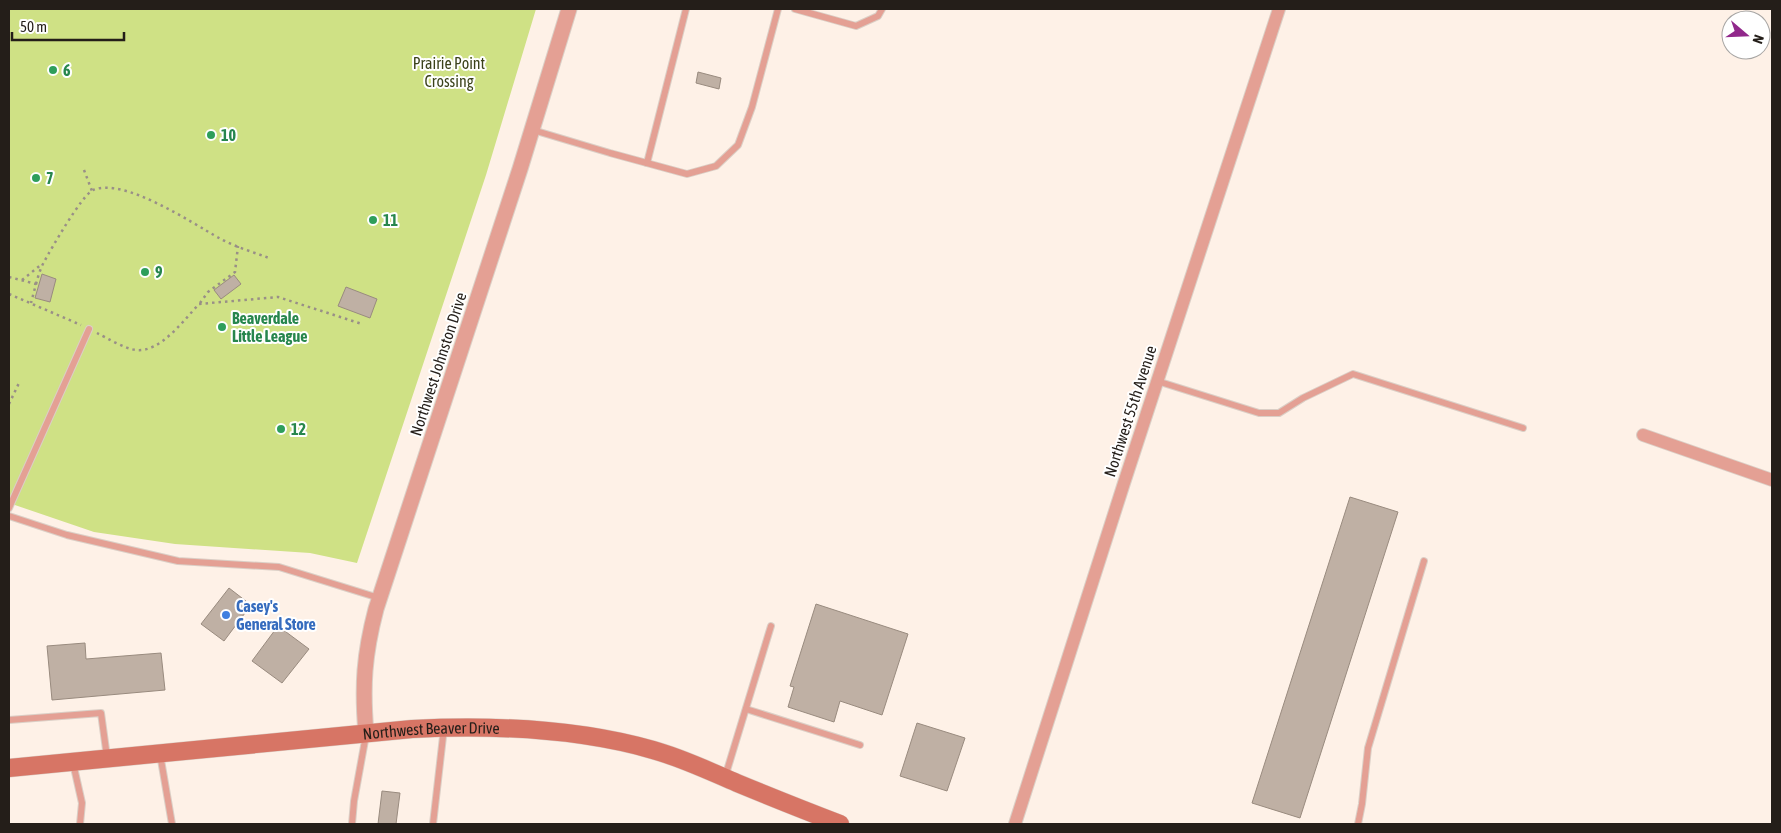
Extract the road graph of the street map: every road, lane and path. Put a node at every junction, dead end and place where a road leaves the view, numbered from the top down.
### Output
1 (569, 9) edge
2 (686, 9) edge
3 (778, 9) edge
4 (796, 9) edge
5 (882, 9) edge
6 (1279, 9) edge
7 (532, 129) junction
8 (647, 163) junction
9 (84, 170) dead end
10 (92, 191) junction
11 (238, 246) junction
12 (269, 258) dead end
13 (42, 264) junction
14 (9, 277) edge
15 (22, 280) junction
16 (36, 284) junction
17 (9, 294) edge
18 (31, 303) junction
19 (199, 304) junction
20 (362, 324) dead end
21 (89, 329) junction
22 (1157, 381) junction
23 (19, 383) dead end
24 (9, 404) edge
25 (1523, 428) dead end
26 (1643, 435) dead end
27 (1772, 480) edge
28 (9, 508) edge
29 (9, 516) edge
30 (1424, 561) dead end
31 (380, 598) junction
32 (771, 626) dead end
33 (746, 709) junction
34 (9, 720) edge
35 (445, 727) junction
36 (366, 733) junction
37 (860, 745) dead end
38 (160, 753) junction
39 (107, 758) junction
40 (73, 762) junction
41 (9, 768) edge
42 (725, 778) junction
43 (80, 824) edge
44 (172, 824) edge
45 (352, 824) edge
46 (433, 824) edge
47 (840, 824) edge
48 (1015, 824) edge
49 (1358, 824) edge

1 - 7 street, Northwest Johnston Drive
2 - 8 lane
3 - 8 lane
4 - 5 lane
6 - 22 street, Northwest 55th Avenue
7 - 8 lane
7 - 31 street, Northwest Johnston Drive
9 - 10 path
10 - 11 path
10 - 13 path
11 - 12 path
11 - 19 path
13 - 15 path
13 - 16 path
14 - 15 path
15 - 16 path
16 - 18 path
17 - 18 path
18 - 21 path
19 - 20 path
19 - 21 path
21 - 28 lane
22 - 25 lane
22 - 48 street, Northwest 55th Avenue
23 - 24 path
26 - 27 street
29 - 31 lane
30 - 49 lane
31 - 36 street, Northwest Johnston Drive
32 - 33 lane
33 - 37 lane
33 - 42 lane
34 - 39 lane
35 - 36 main road, Northwest Beaver Drive
35 - 42 main road, Northwest Beaver Drive
35 - 46 lane
36 - 38 main road, Northwest Beaver Drive
36 - 45 lane
38 - 39 main road, Northwest Beaver Drive
38 - 44 lane
39 - 40 main road, Northwest Beaver Drive
40 - 41 main road, Northwest Beaver Drive
40 - 43 lane
42 - 47 main road, Northwest Beaver Drive

